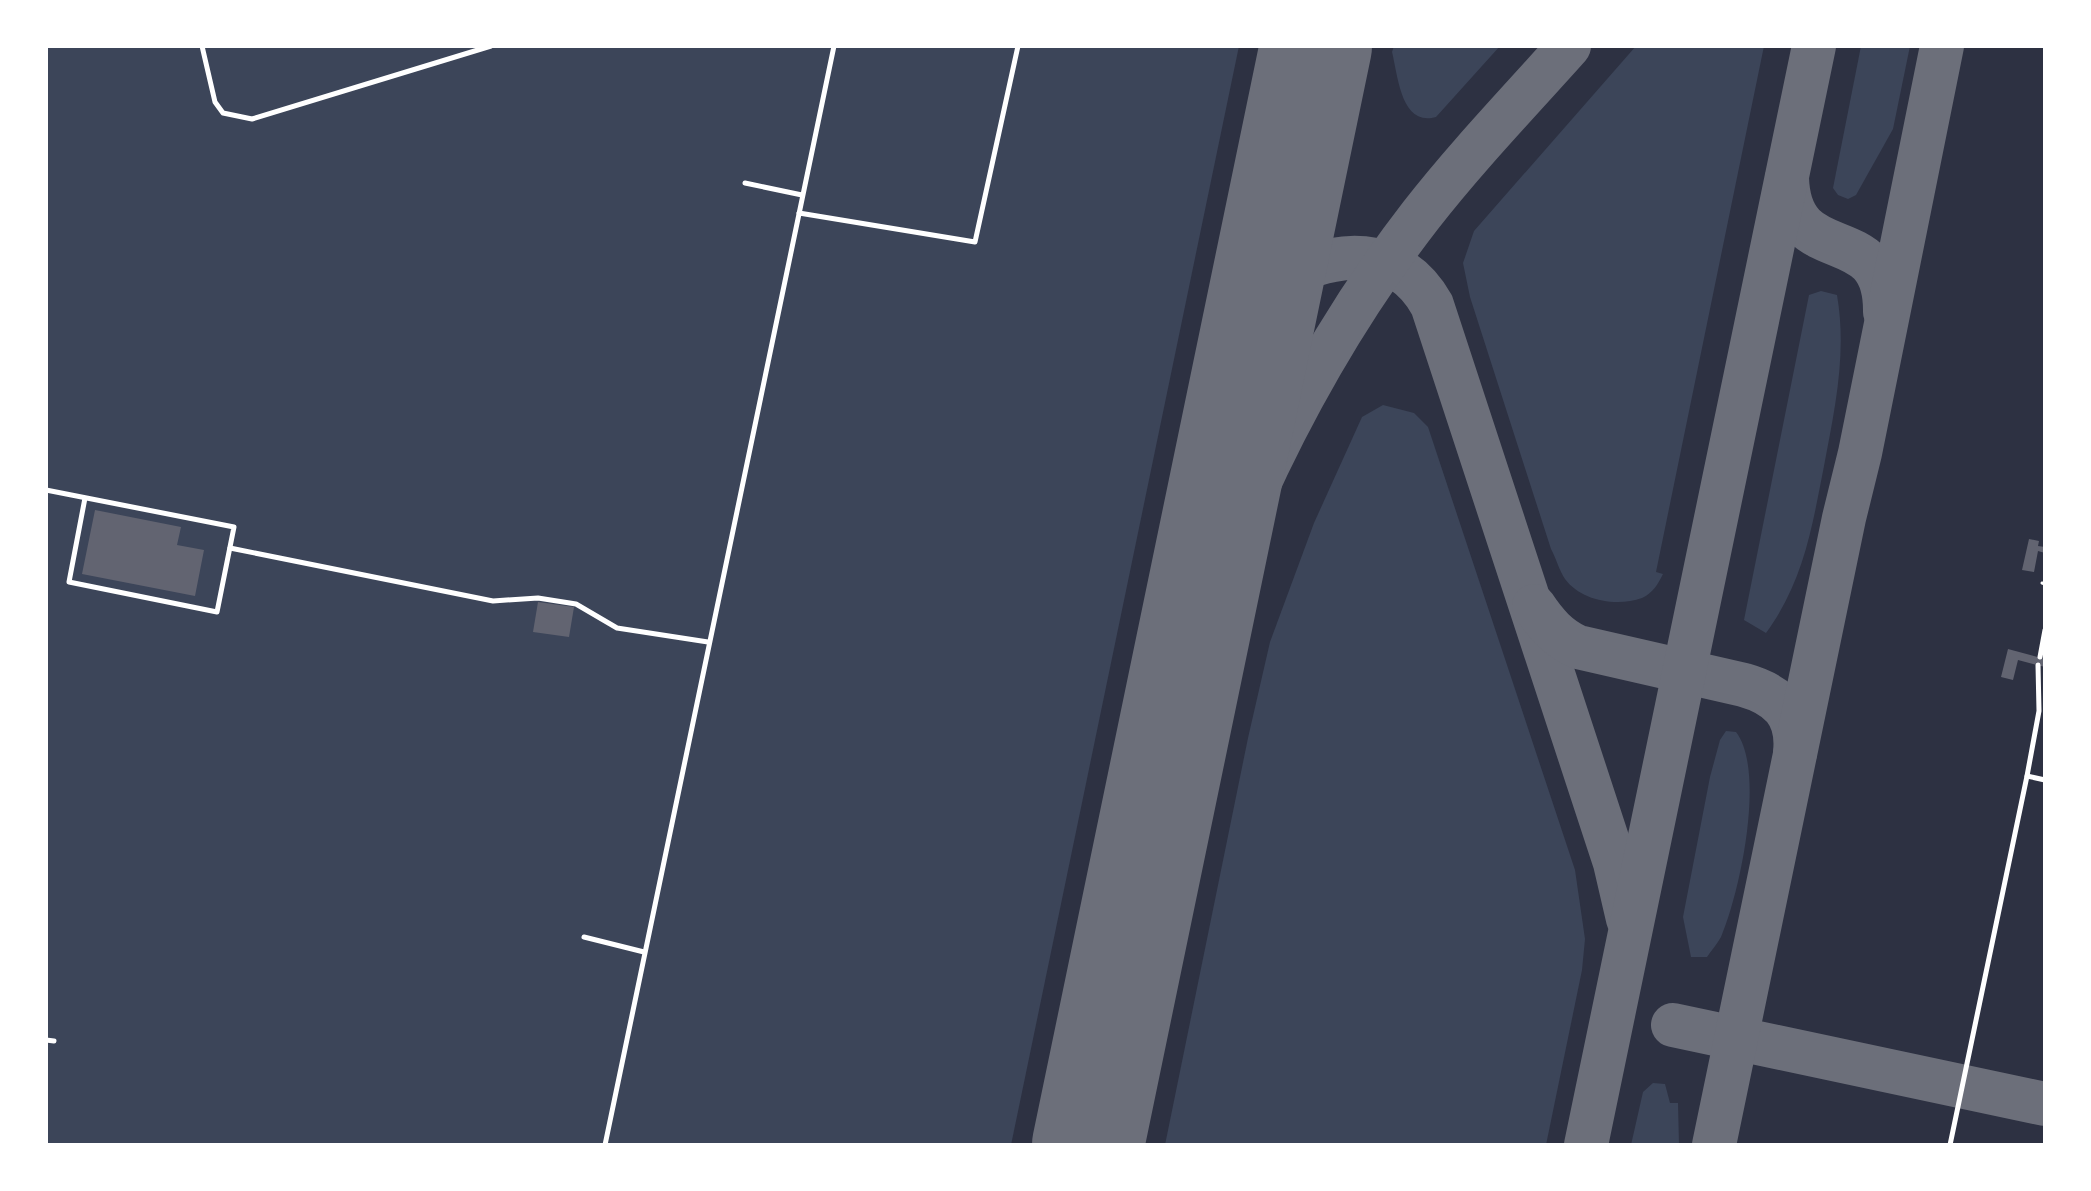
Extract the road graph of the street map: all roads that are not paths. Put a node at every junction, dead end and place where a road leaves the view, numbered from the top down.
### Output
1 (202, 46) edge
2 (491, 46) edge
3 (834, 46) edge
4 (1018, 46) edge
5 (745, 183) dead end
6 (802, 195) junction
7 (799, 213) junction
8 (46, 490) edge
9 (85, 498) junction
10 (230, 548) junction
11 (2045, 630) edge
12 (708, 642) junction
13 (2040, 657) dead end
14 (2038, 665) dead end
15 (2027, 776) junction
16 (2045, 780) edge
17 (584, 937) dead end
18 (644, 952) junction
19 (46, 1040) edge
20 (54, 1041) dead end
21 (605, 1145) edge
22 (1950, 1145) edge

1 - 2 lane
3 - 6 lane
4 - 7 lane
5 - 6 lane
6 - 7 lane
7 - 12 lane
8 - 9 lane
9 - 10 lane
9 - 10 lane
10 - 12 lane
11 - 13 lane
12 - 18 lane
14 - 15 lane
15 - 16 lane
15 - 22 lane
17 - 18 lane
18 - 21 lane
19 - 20 lane

